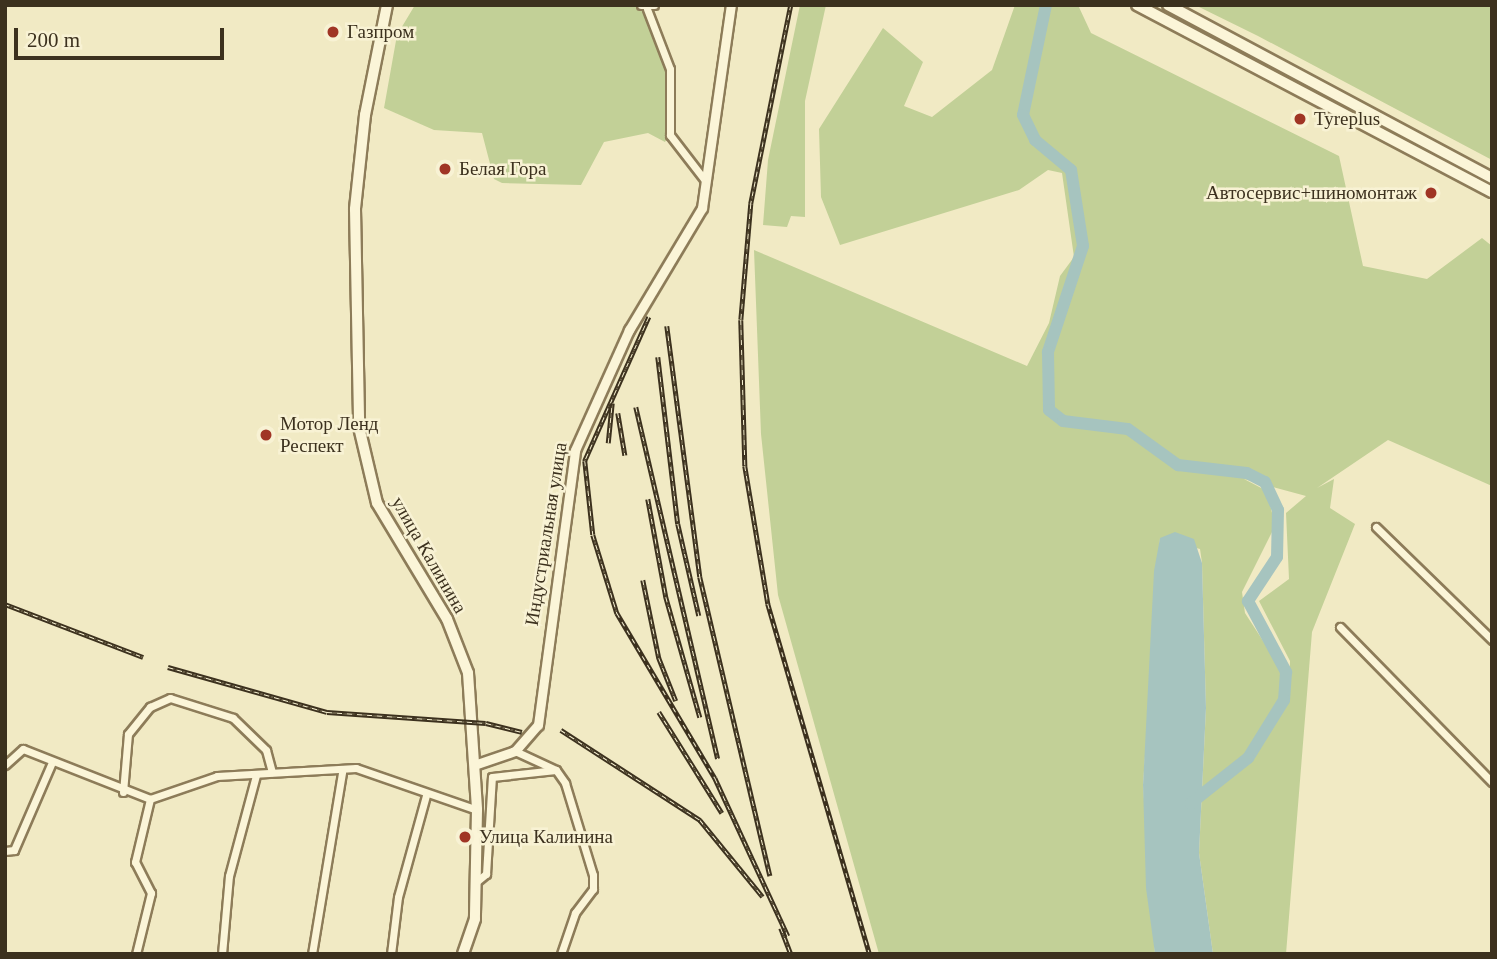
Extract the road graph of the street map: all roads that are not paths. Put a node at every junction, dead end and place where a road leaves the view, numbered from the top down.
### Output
1 (387, 5) edge
2 (731, 5) edge
3 (1137, 5) edge
4 (1168, 5) edge
5 (647, 7) edge
6 (1492, 178) edge
7 (704, 179) junction
8 (1492, 192) edge
9 (1376, 527) dead end
10 (1340, 627) dead end
11 (1492, 640) edge
12 (515, 751) junction
13 (52, 762) junction
14 (477, 764) junction
15 (5, 765) edge
16 (556, 770) junction
17 (272, 772) junction
18 (342, 772) junction
19 (256, 775) junction
20 (1492, 782) edge
21 (123, 792) junction
22 (426, 795) junction
23 (150, 799) junction
24 (477, 810) junction
25 (5, 850) edge
26 (476, 882) junction
27 (136, 954) edge
28 (222, 954) edge
29 (312, 954) edge
30 (391, 954) edge
31 (463, 954) edge
32 (561, 954) edge

1 - 14 main road, улица Калинина
2 - 7 street, Индустриальная улица
3 - 8 main road
4 - 6 main road
5 - 7 street
7 - 12 street, Индустриальная улица
9 - 11 street
10 - 20 street
12 - 14 street, Индустриальная улица
12 - 16 street
13 - 15 street
13 - 21 street
13 - 25 street
14 - 24 main road, улица Калинина
16 - 26 street
16 - 32 street
17 - 18 street
17 - 19 street
17 - 21 street
18 - 22 street
18 - 29 street
19 - 23 street
19 - 28 street
21 - 23 street
22 - 24 street
22 - 30 street
23 - 27 street
24 - 26 main road, улица Калинина
26 - 31 main road, улица Калинина

